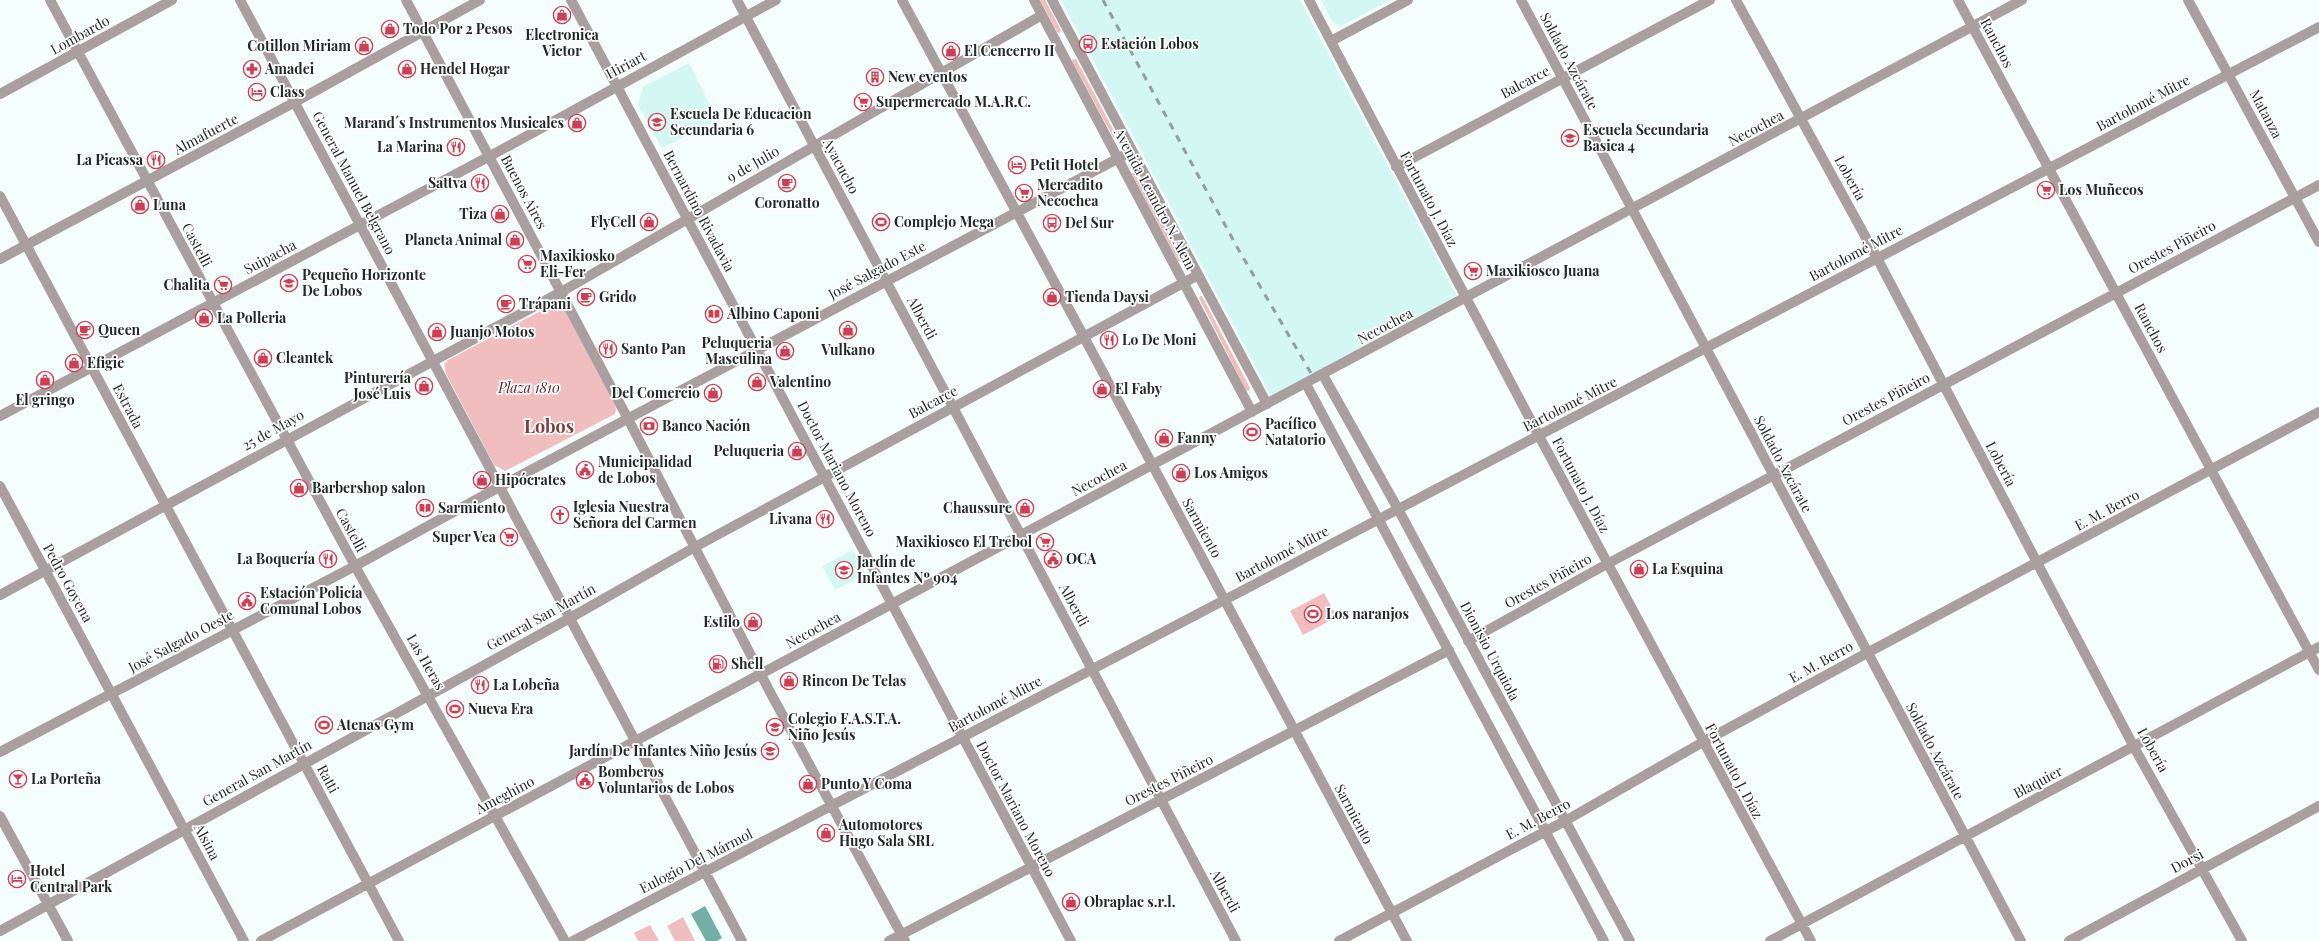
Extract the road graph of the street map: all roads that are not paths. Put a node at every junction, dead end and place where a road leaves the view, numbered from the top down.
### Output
1 (50, 0) edge
2 (172, 0) edge
3 (240, 0) edge
4 (406, 0) edge
5 (480, 0) edge
6 (571, 0) edge
7 (737, 0) edge
8 (776, 0) edge
9 (902, 0) edge
10 (1034, 0) edge
11 (1052, 0) edge
12 (1309, 0) edge
13 (1408, 0) edge
14 (1520, 0) edge
15 (1710, 0) edge
16 (1736, 0) edge
17 (1958, 0) edge
18 (2022, 0) edge
19 (2188, 0) edge
20 (1042, 16) junction
21 (746, 17) junction
22 (1973, 26) junction
23 (2319, 27) edge
24 (423, 31) junction
25 (1331, 41) junction
26 (1074, 42) junction
27 (1060, 50) junction
28 (78, 52) junction
29 (941, 73) junction
30 (2229, 74) junction
31 (1562, 78) junction
32 (617, 85) junction
33 (0, 94) edge
34 (295, 102) junction
35 (1802, 119) junction
36 (814, 146) junction
37 (1132, 151) junction
38 (490, 156) junction
39 (1118, 158) junction
40 (1396, 167) junction
41 (2050, 168) junction
42 (147, 181) junction
43 (2319, 185) edge
44 (0, 196) edge
45 (2296, 198) junction
46 (1632, 208) junction
47 (1017, 213) junction
48 (686, 218) junction
49 (360, 224) junction
50 (2319, 242) edge
51 (26, 245) junction
52 (1877, 258) junction
53 (0, 259) edge
54 (1198, 275) junction
55 (887, 281) junction
56 (1184, 283) junction
57 (561, 292) junction
58 (2117, 293) junction
59 (1466, 298) junction
60 (213, 303) junction
61 (1084, 337) junction
62 (1707, 349) junction
63 (757, 350) junction
64 (434, 360) junction
65 (91, 367) junction
66 (1323, 375) junction
67 (1306, 384) junction
68 (1943, 384) junction
69 (1267, 404) junction
70 (954, 407) junction
71 (1252, 412) junction
72 (2319, 412) edge
73 (0, 416) edge
74 (628, 419) junction
75 (1539, 436) junction
76 (286, 439) junction
77 (1152, 466) junction
78 (2212, 469) junction
79 (1773, 475) junction
80 (825, 477) junction
81 (0, 486) edge
82 (501, 486) junction
83 (165, 505) junction
84 (1398, 509) junction
85 (1378, 519) junction
86 (1021, 535) junction
87 (695, 547) junction
88 (2038, 563) junction
89 (1607, 564) junction
90 (355, 566) junction
91 (45, 570) junction
92 (0, 595) edge
93 (1225, 599) junction
94 (892, 602) junction
95 (570, 618) junction
96 (232, 630) junction
97 (1468, 640) junction
98 (1448, 650) junction
99 (2314, 650) edge
100 (1867, 653) junction
101 (1092, 668) junction
102 (2319, 670) edge
103 (761, 674) junction
104 (112, 693) junction
105 (428, 694) junction
106 (1294, 732) junction
107 (963, 738) junction
108 (636, 742) junction
109 (1702, 742) junction
110 (2134, 747) junction
111 (0, 752) edge
112 (304, 763) junction
113 (1161, 800) junction
114 (2319, 806) edge
115 (833, 807) junction
116 (0, 816) edge
117 (496, 816) junction
118 (1565, 820) junction
119 (184, 829) junction
120 (1545, 831) junction
121 (1964, 837) junction
122 (1031, 867) junction
123 (2203, 869) junction
124 (705, 872) junction
125 (369, 884) junction
126 (48, 904) junction
127 (1392, 913) junction
128 (1802, 924) junction
129 (0, 931) edge
130 (904, 938) edge
131 (68, 941) edge
132 (244, 941) edge
133 (261, 941) edge
134 (399, 941) edge
135 (565, 941) edge
136 (573, 941) edge
137 (742, 941) edge
138 (889, 941) edge
139 (1071, 941) edge
140 (1236, 941) edge
141 (1339, 941) edge
142 (1407, 941) edge
143 (1604, 941) edge
144 (1630, 941) edge
145 (1770, 941) edge
146 (1811, 941) edge
147 (2022, 941) edge
148 (2069, 941) edge
149 (2242, 941) edge

1 - 28 street, Castelli
2 - 28 street, Lombardo
3 - 34 street, General Manuel Belgrano
4 - 24 street, Buenos Aires
5 - 24 street, Almafuerte
6 - 32 street, Bernardino Rivadavia
7 - 21 street, Ayacucho
8 - 21 street, Hiriart
9 - 29 street, Sarmiento
10 - 20 street, Avenida Leandro N. Alem
11 - 26 street, Avenida Leandro N. Alem
12 - 25 street, Fortunato J. Díaz
13 - 25 street
14 - 31 street, Soldado Azcárate
15 - 31 street, Balcarce
16 - 35 street, Lobería
17 - 22 street, Ranchos
18 - 22 street, Necochea
19 - 30 street, Matanza
20 - 27 street, Avenida Leandro N. Alem
20 - 29 street, 9 de Julio
21 - 32 street, Hiriart
21 - 36 street, Ayacucho
22 - 35 street, Necochea
22 - 41 street, Ranchos
23 - 30 street, Bartolomé Mitre
24 - 34 street, Almafuerte
24 - 38 street, Buenos Aires
25 - 40 street, Fortunato J. Díaz
26 - 27 street
26 - 37 street, Avenida Leandro N. Alem
27 - 39 street, Avenida Leandro N. Alem
28 - 33 street, Lombardo
28 - 42 street, Castelli
29 - 36 street, 9 de Julio
29 - 47 street, Sarmiento
30 - 41 street, Bartolomé Mitre
30 - 45 street, Matanza
31 - 40 street, Balcarce
31 - 46 street, Soldado Azcárate
32 - 38 street, Hiriart
32 - 48 street, Bernardino Rivadavia
34 - 42 street, Almafuerte
34 - 49 street, General Manuel Belgrano
35 - 46 street, Necochea
35 - 52 street, Lobería
36 - 48 street, 9 de Julio
36 - 55 street, Ayacucho
37 - 39 street, José Salgado Este
37 - 54 street, Avenida Leandro N. Alem
38 - 49 street, Suipacha
38 - 57 street, Buenos Aires
39 - 47 street, José Salgado Este
39 - 56 street, Avenida Leandro N. Alem
40 - 59 street, Fortunato J. Díaz
41 - 52 street, Bartolomé Mitre
41 - 58 street, Ranchos
42 - 51 street, Almafuerte
42 - 60 street, Castelli
43 - 45 street, Orestes Piñeiro
44 - 51 street, Estrada
45 - 50 street, Matanza
45 - 58 street, Orestes Piñeiro
46 - 59 street, Necochea
46 - 62 street, Soldado Azcárate
47 - 55 street, José Salgado Este
47 - 61 street, Sarmiento
48 - 57 street, 9 de Julio
48 - 63 street, Bernardino Rivadavia
49 - 60 street, Suipacha
49 - 64 street, General Manuel Belgrano
51 - 53 street, Almafuerte
51 - 65 street, Estrada
52 - 62 street, Bartolomé Mitre
52 - 68 street, Lobería
54 - 56 street, Balcarce
54 - 69 street, Avenida Leandro N. Alem
55 - 63 street, José Salgado Este
55 - 70 street, Alberdi
56 - 61 street, Balcarce
56 - 71 street, Avenida Leandro N. Alem
57 - 64 street, 25 de Mayo
57 - 74 street, Buenos Aires
58 - 68 street, Orestes Piñeiro
58 - 78 street, Ranchos
59 - 66 street, Necochea
59 - 75 street, Fortunato J. Díaz
60 - 65 street, Suipacha
60 - 76 street, Castelli
61 - 70 street, Balcarce
61 - 77 street, Sarmiento
62 - 75 street, Bartolomé Mitre
62 - 79 street, Soldado Azcárate
63 - 74 street, José Salgado Este
63 - 80 street, Doctor Mariano Moreno
64 - 76 street, 25 de Mayo
64 - 82 street, General Manuel Belgrano
65 - 73 street, Suipacha
65 - 83 street, Estrada
66 - 67 street, Necochea
66 - 84 street, Dionisio Urquiola
67 - 69 street, Necochea
67 - 85 street
68 - 79 street, Orestes Piñeiro
68 - 88 street, Lobería
69 - 71 street, Necochea
70 - 80 street, Balcarce
70 - 86 street, Alberdi
71 - 77 street, Necochea
72 - 78 street, E. M. Berro
74 - 82 street, José Salgado Oeste
74 - 87 street, Buenos Aires
75 - 84 street, Bartolomé Mitre
75 - 89 street, Fortunato J. Díaz
76 - 83 street, 25 de Mayo
76 - 90 street, Castelli
77 - 86 street, Necochea
77 - 93 street, Sarmiento
78 - 88 street, E. M. Berro
78 - 99 street, Ranchos
79 - 89 street, Orestes Piñeiro
79 - 100 street, Soldado Azcárate
80 - 87 street, Balcarce
80 - 94 street, Doctor Mariano Moreno
81 - 91 street, Pedro Goyena
82 - 90 street, José Salgado Oeste
82 - 95 street, General Manuel Belgrano
83 - 91 street, 25 de Mayo
83 - 96 street, Estrada
84 - 85 street, Bartolomé Mitre
84 - 97 street, Dionisio Urquiola
85 - 93 street, Bartolomé Mitre
85 - 98 street
86 - 94 street, Necochea
86 - 101 street, Alberdi
87 - 95 street, General San Martín
87 - 103 street, Buenos Aires
88 - 100 street, E. M. Berro
88 - 110 street, Lobería
89 - 97 street, Orestes Piñeiro
89 - 109 street, Fortunato J. Díaz
90 - 96 street, José Salgado Oeste
90 - 105 street, Las Heras
91 - 92 street, 25 de Mayo
91 - 104 street, Pedro Goyena
93 - 101 street, Bartolomé Mitre
93 - 106 street, Sarmiento
94 - 103 street, Necochea
94 - 107 street, Doctor Mariano Moreno
95 - 105 street, General San Martín
95 - 108 street, General Manuel Belgrano
96 - 104 street, José Salgado Oeste
96 - 112 street, Ratti
97 - 118 street, Dionisio Urquiola
98 - 106 street, Orestes Piñeiro
98 - 120 street
99 - 102 street, Ranchos
99 - 110 street, Blaquier
100 - 109 street, E. M. Berro
100 - 121 street, Soldado Azcárate
101 - 107 street, Bartolomé Mitre
101 - 113 street, Alberdi
103 - 108 street, Ameghino
103 - 115 street, Buenos Aires
104 - 111 street, José Salgado Oeste
104 - 119 street, Alsina
105 - 112 street, General San Martín
105 - 117 street, Las Heras
106 - 113 street, Orestes Piñeiro
106 - 127 street, Sarmiento
107 - 115 street, Bartolomé Mitre
107 - 122 street, Doctor Mariano Moreno
108 - 117 street, Ameghino
108 - 124 street, General Manuel Belgrano
109 - 118 street, E. M. Berro
109 - 128 street, Fortunato J. Díaz
110 - 121 street, Blaquier
110 - 123 street, Lobería
112 - 119 street, General San Martín
112 - 125 street, Ratti
113 - 122 street, Orestes Piñeiro
113 - 140 street, Alberdi
114 - 123 street, Dorsi
115 - 124 street, Eulogio Del Mármol
115 - 130 street, Buenos Aires
116 - 126 street
117 - 125 street, Ameghino
117 - 135 street, Las Heras
118 - 120 street, E. M. Berro
118 - 144 street, Dionisio Urquiola
119 - 126 street, General San Martín
119 - 132 street, Alsina
120 - 127 street, E. M. Berro
120 - 143 street
121 - 128 street, Blaquier
121 - 147 street, Soldado Azcárate
122 - 130 street, Orestes Piñeiro
122 - 139 street, Doctor Mariano Moreno
123 - 148 street, Dorsi
123 - 149 street, Lobería
124 - 136 street, Eulogio Del Mármol
124 - 137 street, General Manuel Belgrano
125 - 133 street, Ameghino
125 - 134 street, Ratti
126 - 129 street, General San Martín
126 - 131 street
127 - 141 street, E. M. Berro
127 - 142 street, Sarmiento
128 - 145 street, Blaquier
128 - 146 street, Fortunato J. Díaz
130 - 138 street, Orestes Piñeiro

